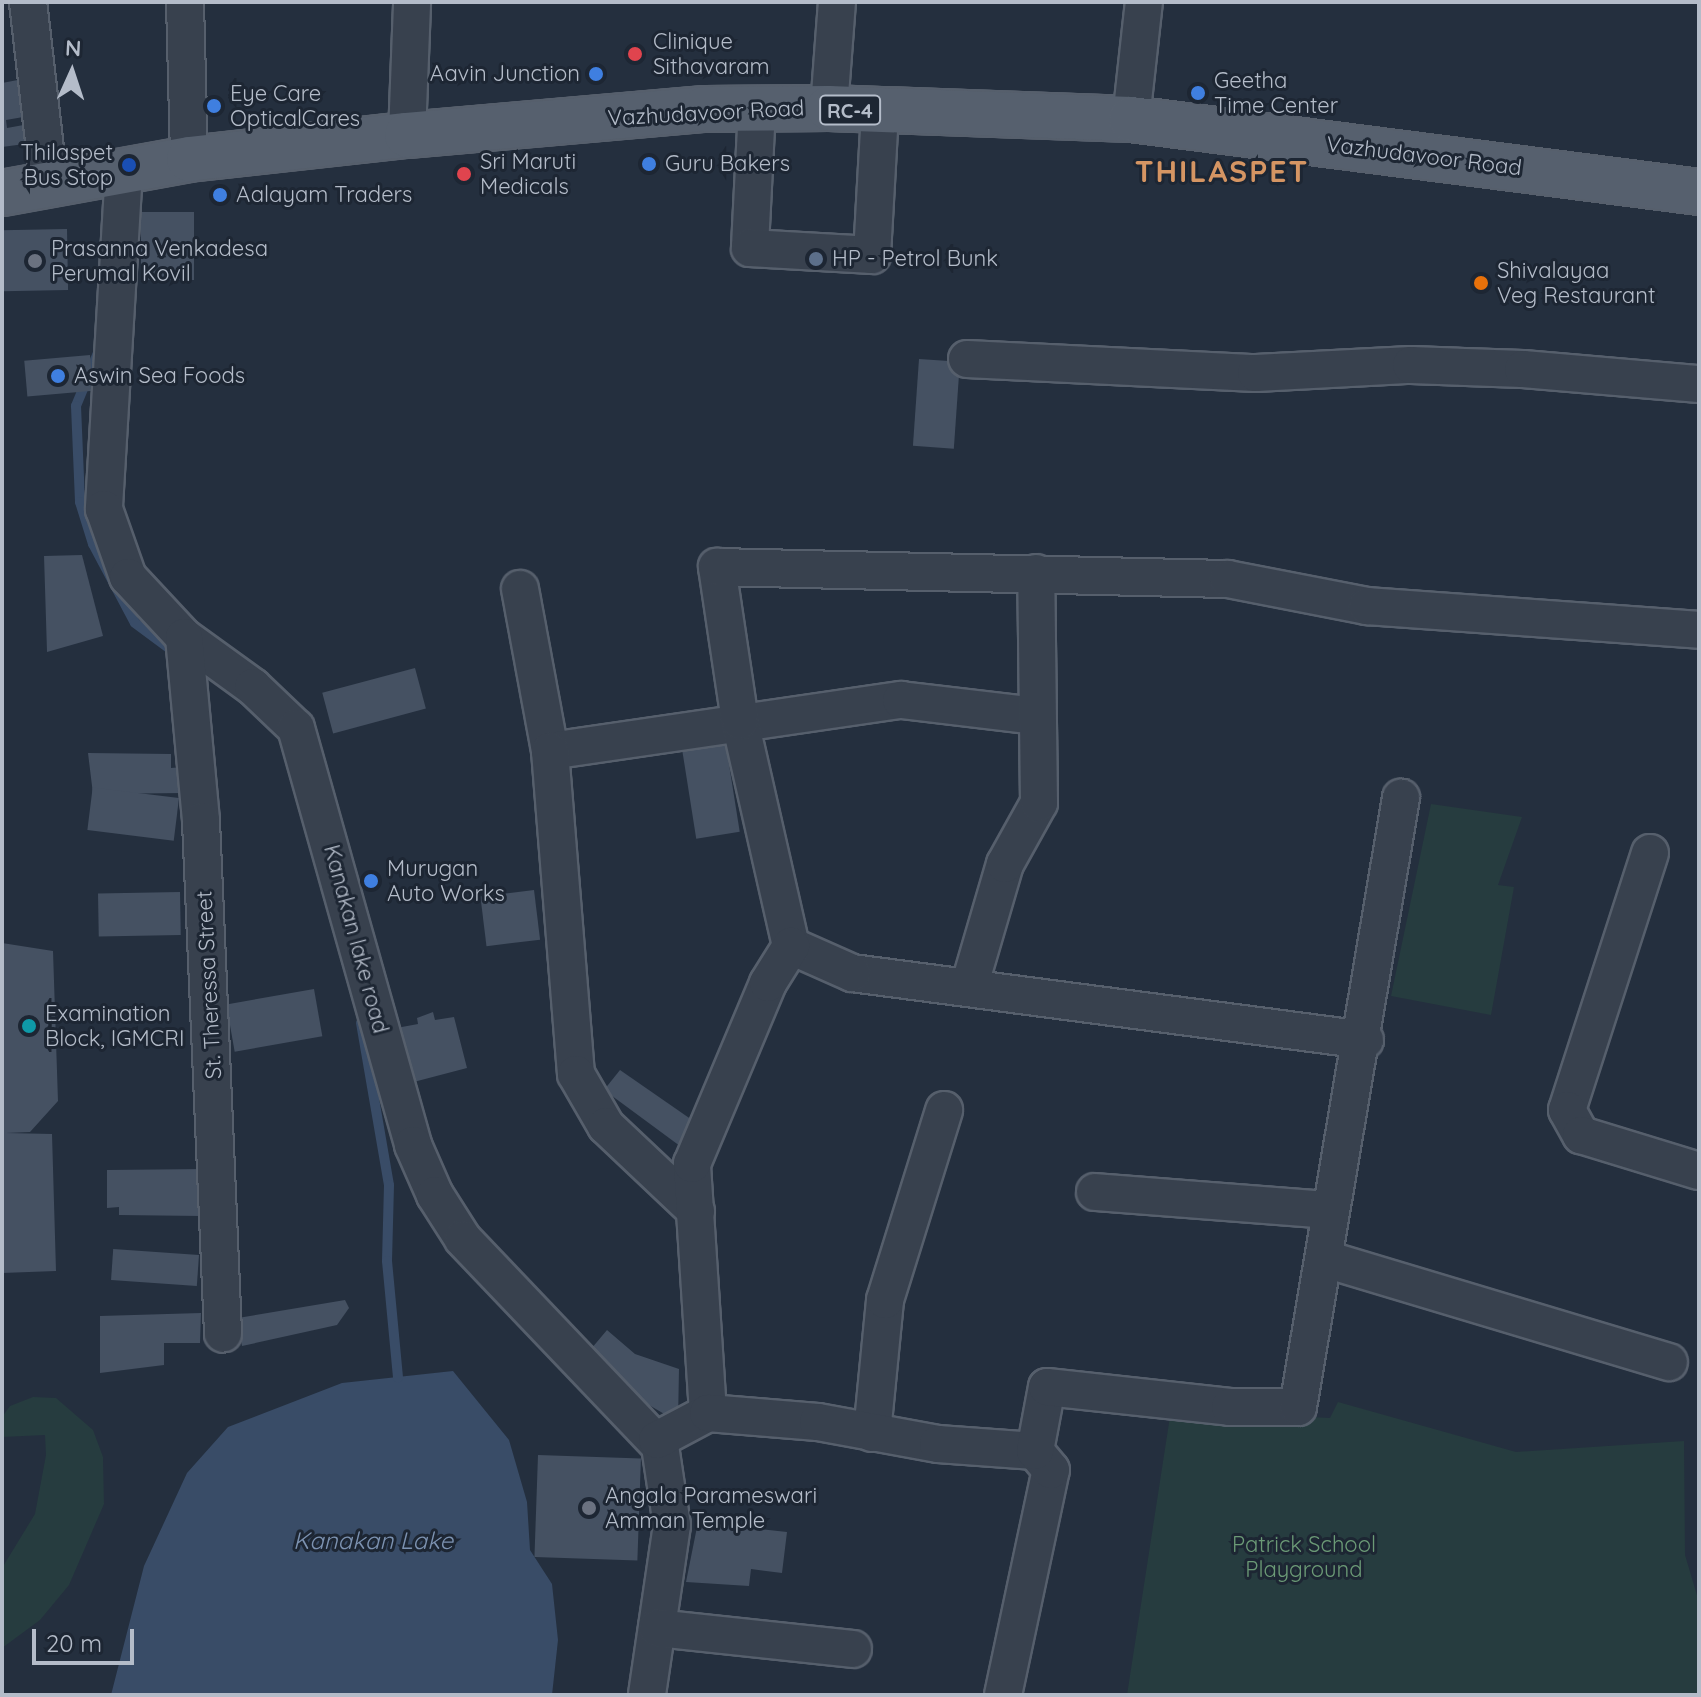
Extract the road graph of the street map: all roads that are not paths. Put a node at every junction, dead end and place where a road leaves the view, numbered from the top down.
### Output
1 (28, 2) edge
2 (185, 2) edge
3 (412, 2) edge
4 (837, 2) edge
5 (1144, 2) edge
6 (757, 108) junction
7 (829, 108) junction
8 (880, 112) junction
9 (1131, 119) junction
10 (407, 135) junction
11 (189, 159) junction
12 (124, 170) junction
13 (49, 183) junction
14 (1699, 192) edge
15 (2, 193) edge
16 (967, 359) dead end
17 (1699, 384) edge
18 (1036, 573) junction
19 (520, 589) dead end
20 (1699, 630) edge
21 (184, 637) junction
22 (1035, 716) junction
23 (740, 721) junction
24 (550, 751) junction
25 (1401, 798) dead end
26 (1650, 853) dead end
27 (791, 946) junction
28 (969, 987) junction
29 (1365, 1040) junction
30 (944, 1110) dead end
31 (1699, 1171) edge
32 (1095, 1192) dead end
33 (1328, 1210) junction
34 (696, 1211) junction
35 (1325, 1259) junction
36 (223, 1334) dead end
37 (1669, 1362) dead end
38 (708, 1413) junction
39 (872, 1433) junction
40 (657, 1440) junction
41 (1035, 1451) junction
42 (657, 1628) junction
43 (853, 1649) dead end
44 (647, 1695) edge
45 (1003, 1695) edge

1 - 13 street
2 - 11 street
3 - 10 street
4 - 7 street
5 - 9 street
6 - 7 main road, Vazhudavoor Road / RC-4
6 - 8 street
6 - 10 main road, Vazhudavoor Road / RC-4
7 - 8 main road, Vazhudavoor Road / RC-4
8 - 9 main road, Vazhudavoor Road / RC-4
9 - 14 main road, Vazhudavoor Road / RC-4
10 - 11 main road, Vazhudavoor Road / RC-4
11 - 12 main road, Vazhudavoor Road / RC-4
12 - 13 main road, Vazhudavoor Road / RC-4
12 - 21 street, Kanakan lake road
13 - 15 main road, Vazhudavoor Road / RC-4
16 - 17 street
18 - 20 street
18 - 22 street
18 - 23 street
19 - 24 street
21 - 36 street, St. Theressa Street
21 - 40 street, Kanakan lake road
22 - 23 street
22 - 28 street
23 - 24 street
23 - 27 street
24 - 34 street
25 - 29 street
26 - 31 street
27 - 28 street
27 - 34 street
28 - 29 street
29 - 33 street
30 - 39 street
32 - 33 street
33 - 35 street
34 - 38 street
35 - 37 street
35 - 41 street
38 - 39 street
38 - 40 street
39 - 41 street
40 - 42 street
41 - 45 street
42 - 43 street
42 - 44 street

